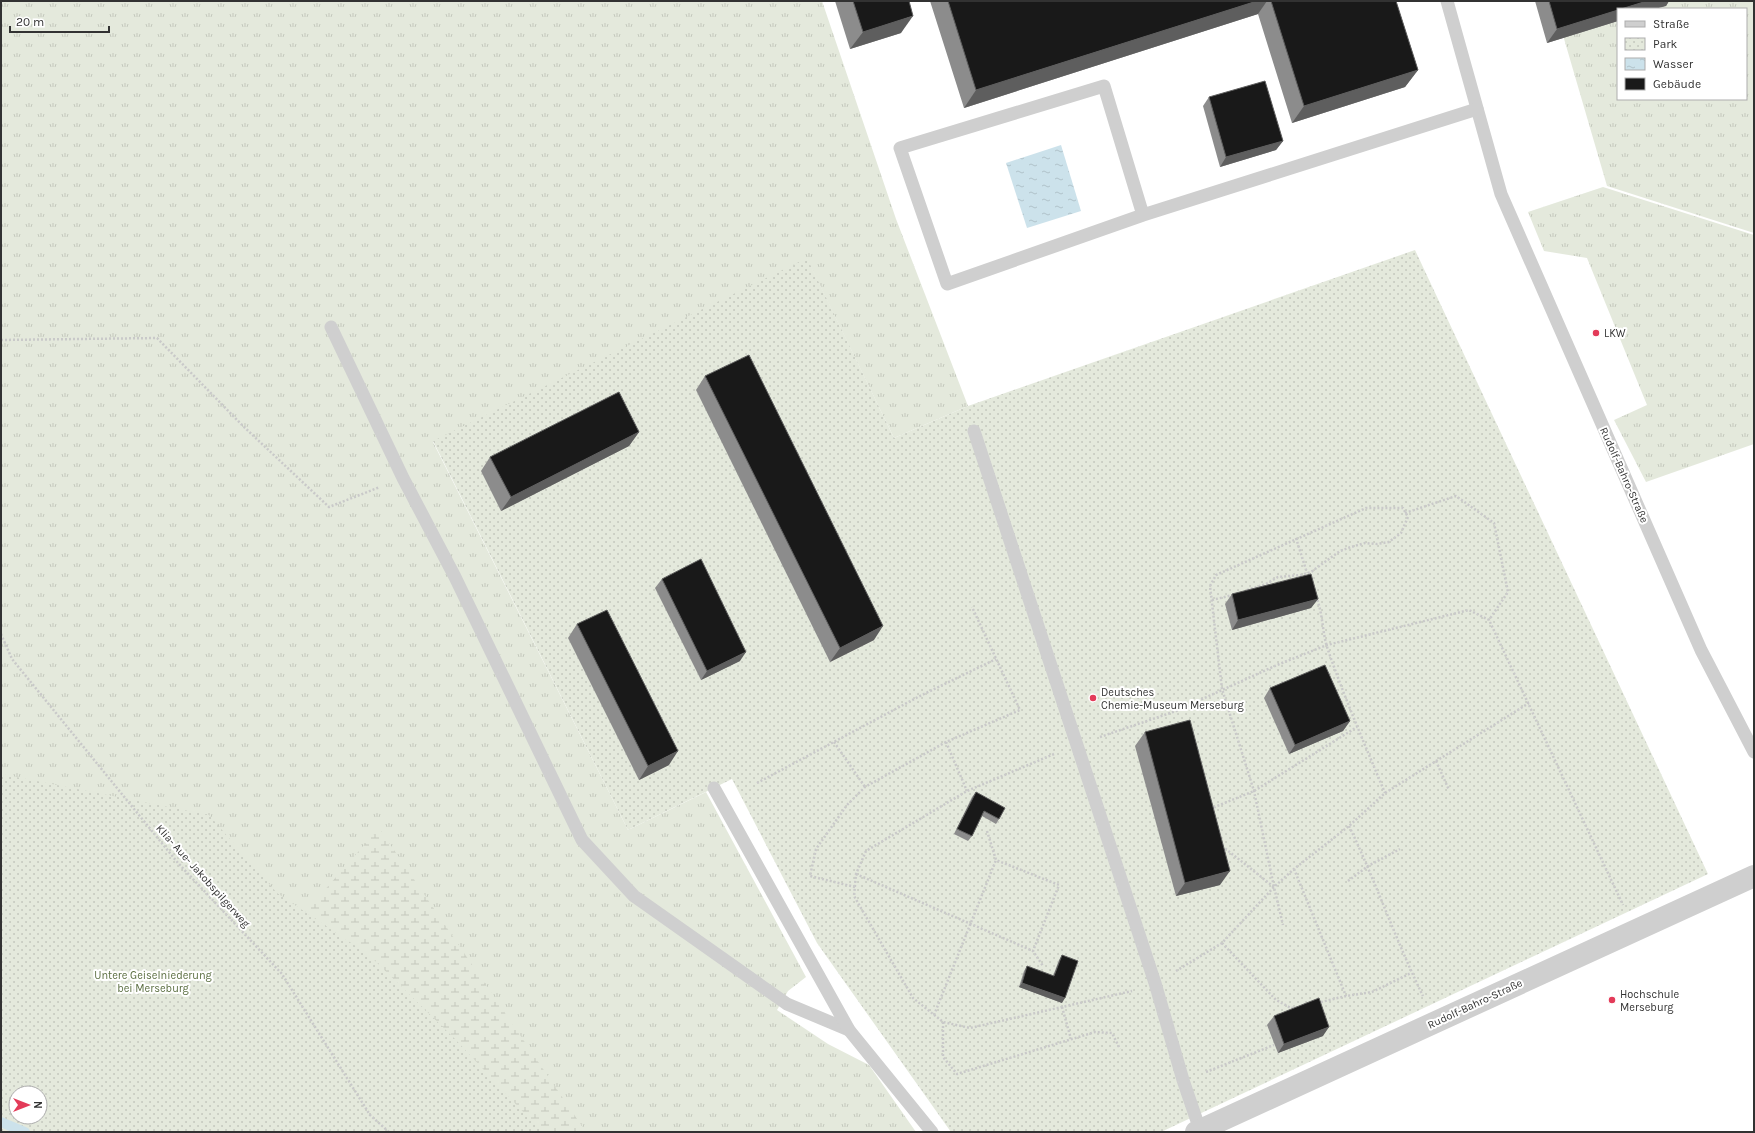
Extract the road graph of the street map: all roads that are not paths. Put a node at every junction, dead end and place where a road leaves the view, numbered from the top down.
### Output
1 (1447, 1) edge
2 (1477, 109) junction
3 (1142, 215) junction
4 (331, 327) dead end
5 (974, 431) dead end
6 (1754, 752) edge
7 (714, 788) dead end
8 (1754, 876) edge
9 (849, 1030) junction
10 (1198, 1131) edge
11 (932, 1132) edge

1 - 2 lane, Rudolf-Bahro-Straße
2 - 3 lane
2 - 6 lane, Rudolf-Bahro-Straße
3 - 3 lane
4 - 9 lane
5 - 10 lane
7 - 9 lane
8 - 10 street, Rudolf-Bahro-Straße
9 - 11 lane

